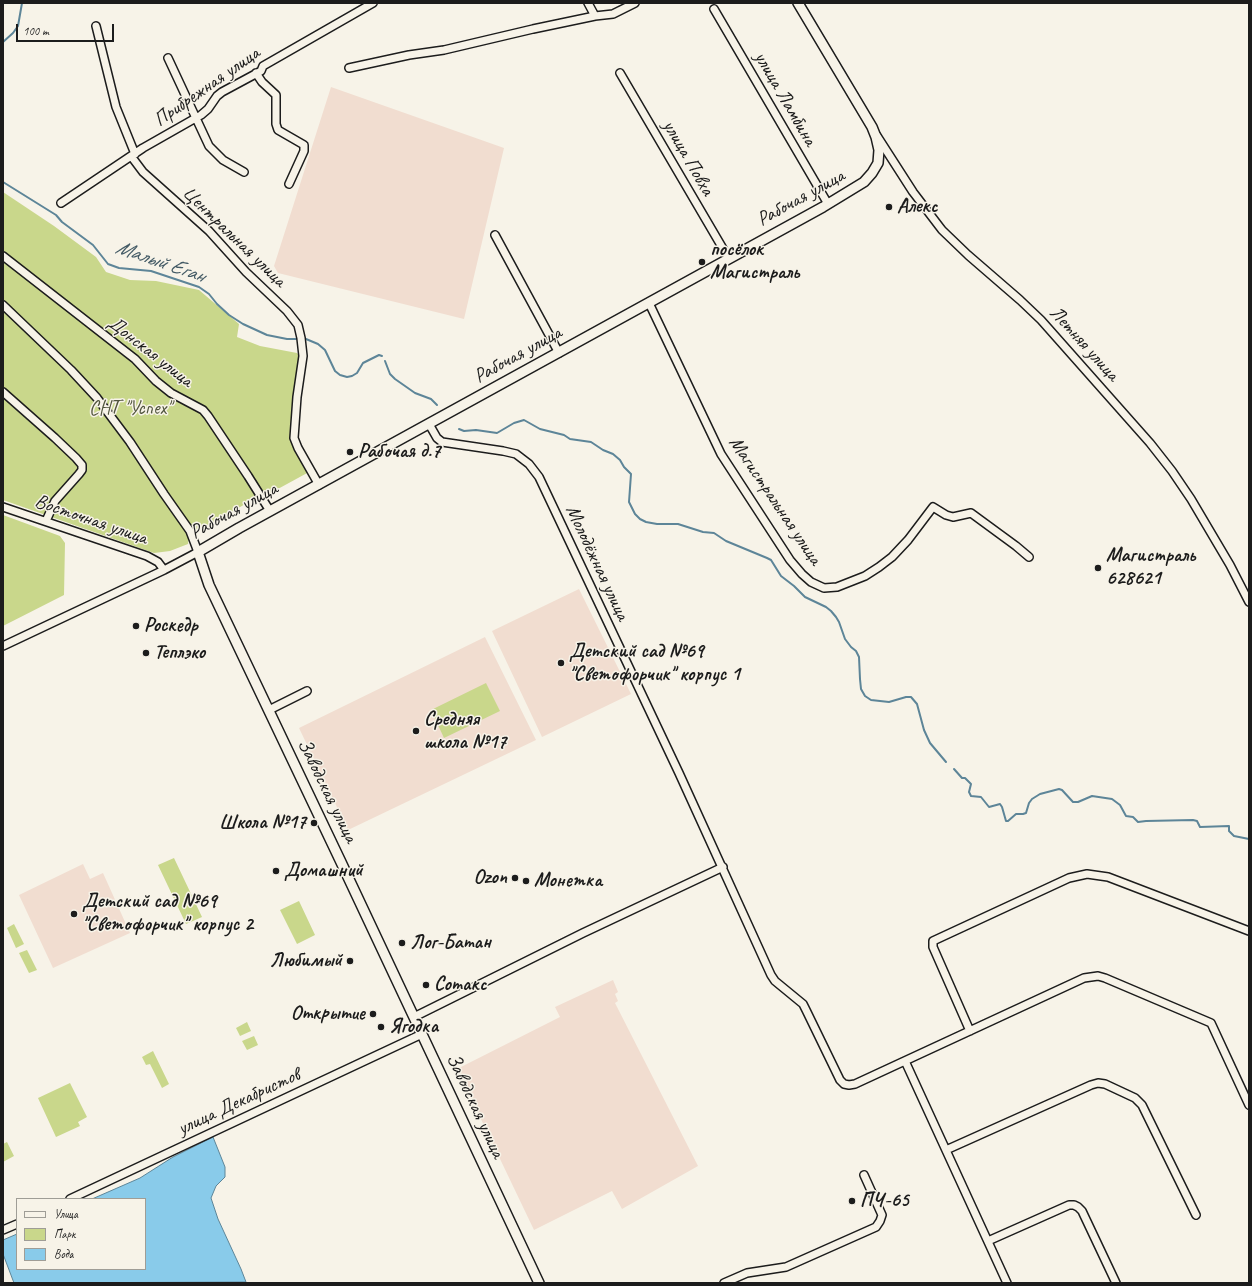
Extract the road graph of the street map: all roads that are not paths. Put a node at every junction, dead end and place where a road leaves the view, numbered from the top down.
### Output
1 (373, 3) edge
2 (588, 3) edge
3 (635, 3) edge
4 (798, 3) edge
5 (714, 9) dead end
6 (595, 16) junction
7 (96, 26) dead end
8 (168, 58) dead end
9 (349, 68) dead end
10 (256, 73) junction
11 (620, 73) dead end
12 (196, 118) junction
13 (872, 127) junction
14 (133, 155) junction
15 (244, 172) dead end
16 (289, 184) dead end
17 (61, 202) dead end
18 (828, 204) junction
19 (495, 235) dead end
20 (3, 256) edge
21 (729, 259) junction
22 (649, 303) junction
23 (3, 305) edge
24 (559, 353) junction
25 (3, 392) edge
26 (429, 424) junction
27 (318, 485) junction
28 (6, 508) edge
29 (270, 511) junction
30 (3, 516) edge
31 (46, 521) junction
32 (198, 552) junction
33 (1029, 557) dead end
34 (164, 570) junction
35 (1249, 602) edge
36 (3, 646) edge
37 (307, 690) dead end
38 (269, 710) junction
39 (723, 867) junction
40 (1249, 931) edge
41 (414, 1017) junction
42 (970, 1031) junction
43 (422, 1034) junction
44 (905, 1061) junction
45 (1249, 1105) edge
46 (946, 1150) junction
47 (864, 1174) dead end
48 (72, 1198) edge
49 (1196, 1215) dead end
50 (16, 1224) edge
51 (3, 1230) edge
52 (988, 1241) junction
53 (539, 1283) edge
54 (724, 1283) edge
55 (1007, 1283) edge
56 (1116, 1283) edge

1 - 10 street, Прибрежная улица
2 - 6 street
3 - 6 street
4 - 13 street, Рабочая улица
5 - 18 street, улица Ламбина
6 - 9 street
7 - 14 street, Центральная улица
8 - 12 street
10 - 12 street, Прибрежная улица
10 - 16 street
11 - 21 street, улица Повха
12 - 14 street, Прибрежная улица
12 - 15 street
13 - 18 street, Рабочая улица
13 - 35 street, Летняя улица
14 - 17 street, Прибрежная улица
14 - 27 street, Центральная улица
18 - 21 street, Рабочая улица
19 - 24 street
20 - 29 street, Донская улица
21 - 22 street, Рабочая улица
22 - 24 street, Рабочая улица
22 - 33 street, Магистральная улица
23 - 32 street
24 - 26 street, Рабочая улица
25 - 31 street
26 - 27 street, Рабочая улица
26 - 39 street, Молодёжная улица
27 - 29 street, Рабочая улица
28 - 30 street
28 - 31 street, Восточная улица
29 - 32 street, Рабочая улица
31 - 34 street, Восточная улица
32 - 34 street, Рабочая улица
32 - 38 street, Заводская улица
34 - 36 street, Рабочая улица
37 - 38 street
38 - 41 street, Заводская улица
39 - 41 street
39 - 44 street, Молодёжная улица
40 - 42 street
41 - 43 street, Заводская улица
42 - 44 street, Молодёжная улица
42 - 45 street, Молодёжная улица
43 - 48 street, улица Декабристов
43 - 53 street, Заводская улица
44 - 46 street
46 - 49 street
46 - 52 street
47 - 54 street
50 - 51 street
52 - 55 street
52 - 56 street

